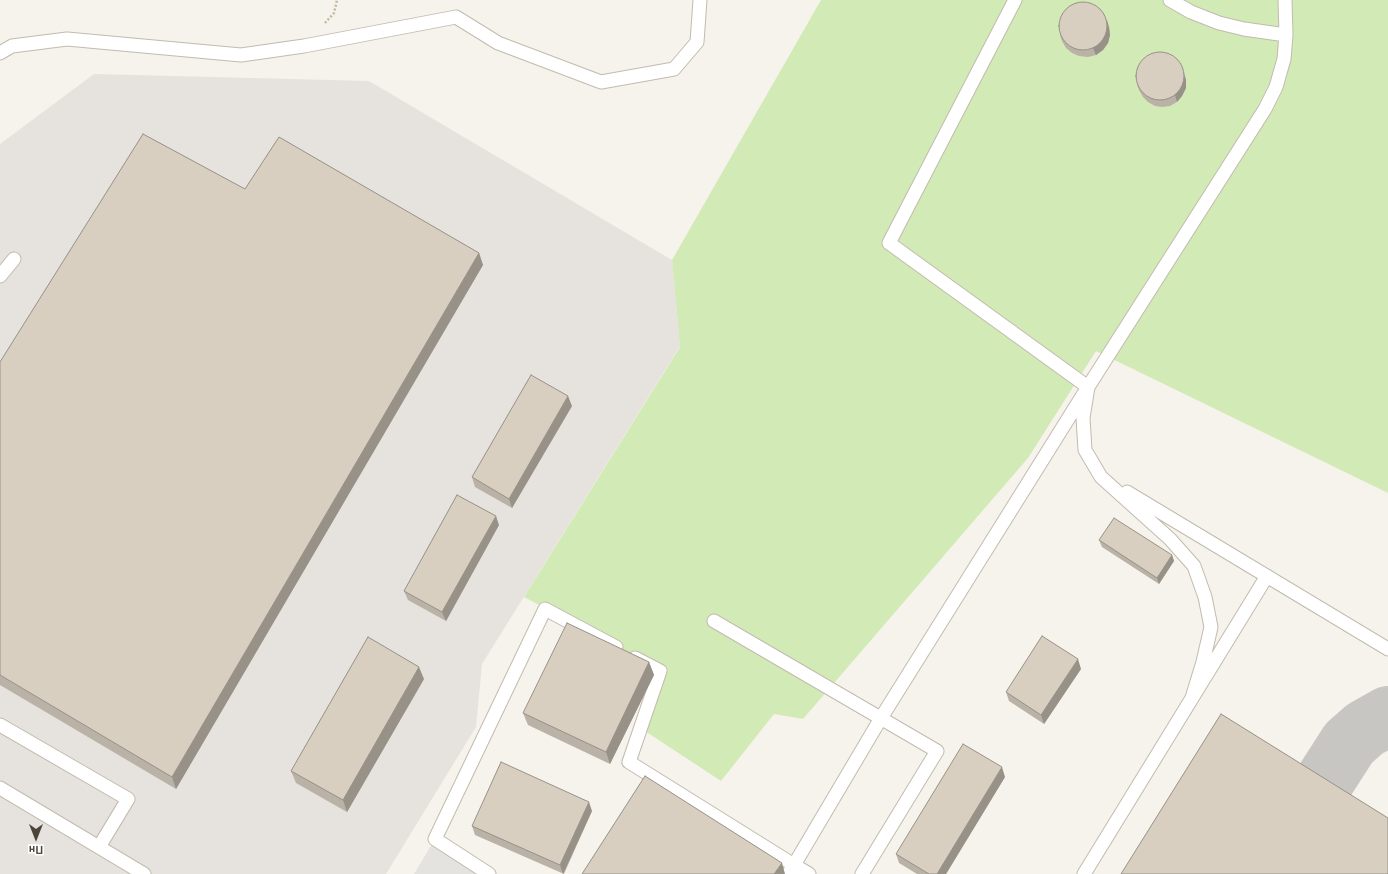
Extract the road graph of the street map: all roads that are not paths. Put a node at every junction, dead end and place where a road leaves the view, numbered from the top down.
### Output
1 (700, 0) edge
2 (1015, 0) edge
3 (1170, 0) edge
4 (1285, 0) edge
5 (1286, 35) junction
6 (0, 52) edge
7 (14, 259) dead end
8 (0, 276) edge
9 (1088, 387) junction
10 (1101, 477) junction
11 (1267, 576) junction
12 (714, 621) dead end
13 (1388, 648) edge
14 (1192, 698) junction
15 (881, 718) junction
16 (0, 725) edge
17 (0, 788) edge
18 (99, 847) junction
19 (791, 869) edge
20 (144, 874) edge
21 (489, 874) edge
22 (810, 874) edge
23 (862, 874) edge
24 (1084, 874) edge

1 - 6 lane
2 - 9 lane
3 - 5 lane
4 - 5 lane
5 - 9 lane
7 - 8 lane
9 - 10 lane
9 - 15 lane
10 - 11 lane
10 - 14 lane
11 - 13 lane
11 - 14 lane
12 - 15 lane
14 - 24 lane
15 - 19 lane
15 - 23 lane
16 - 18 lane
17 - 18 lane
18 - 20 lane
19 - 21 lane
19 - 22 lane

